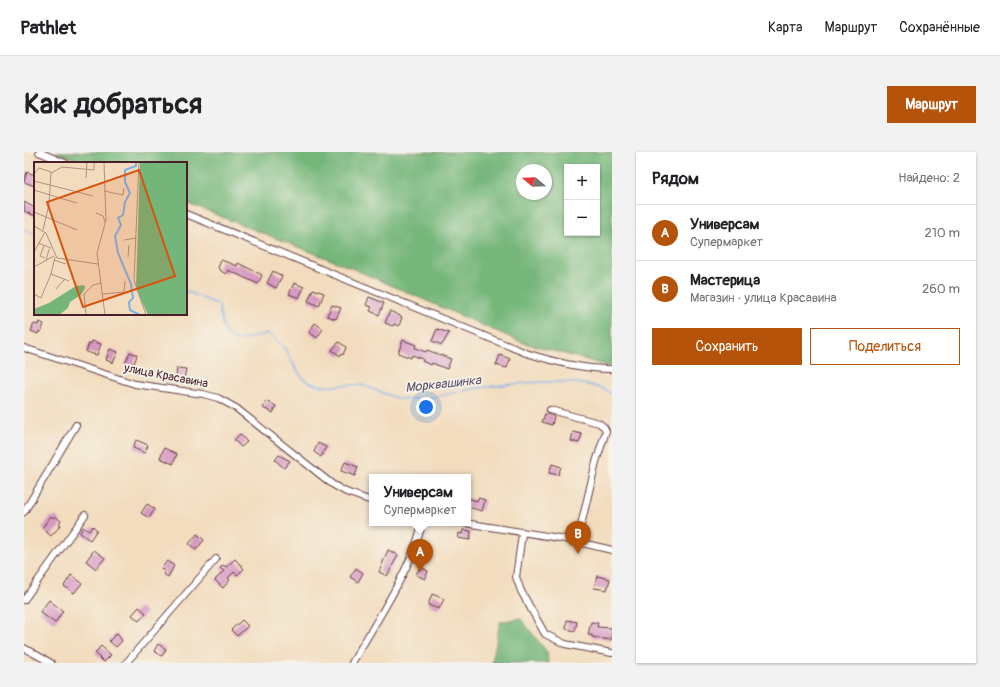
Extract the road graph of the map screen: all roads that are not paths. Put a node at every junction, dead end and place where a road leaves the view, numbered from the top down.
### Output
1 (39, 152) edge
2 (63, 162) edge
3 (187, 214) edge
4 (24, 348) edge
5 (612, 369) edge
6 (550, 410) dead end
7 (76, 425) dead end
8 (369, 500) edge
9 (24, 512) edge
10 (85, 515) dead end
11 (471, 524) edge
12 (421, 526) edge
13 (522, 534) junction
14 (577, 542) junction
15 (612, 550) edge
16 (216, 559) dead end
17 (24, 600) edge
18 (24, 648) edge
19 (612, 653) edge
20 (51, 663) edge
21 (126, 663) edge
22 (352, 663) edge

1 - 2 street
3 - 5 street
4 - 8 street, улица Красавина
6 - 14 street
7 - 9 street
10 - 17 street
11 - 13 street
12 - 22 street
13 - 14 street
13 - 19 street
14 - 15 street
16 - 21 street
18 - 20 street

